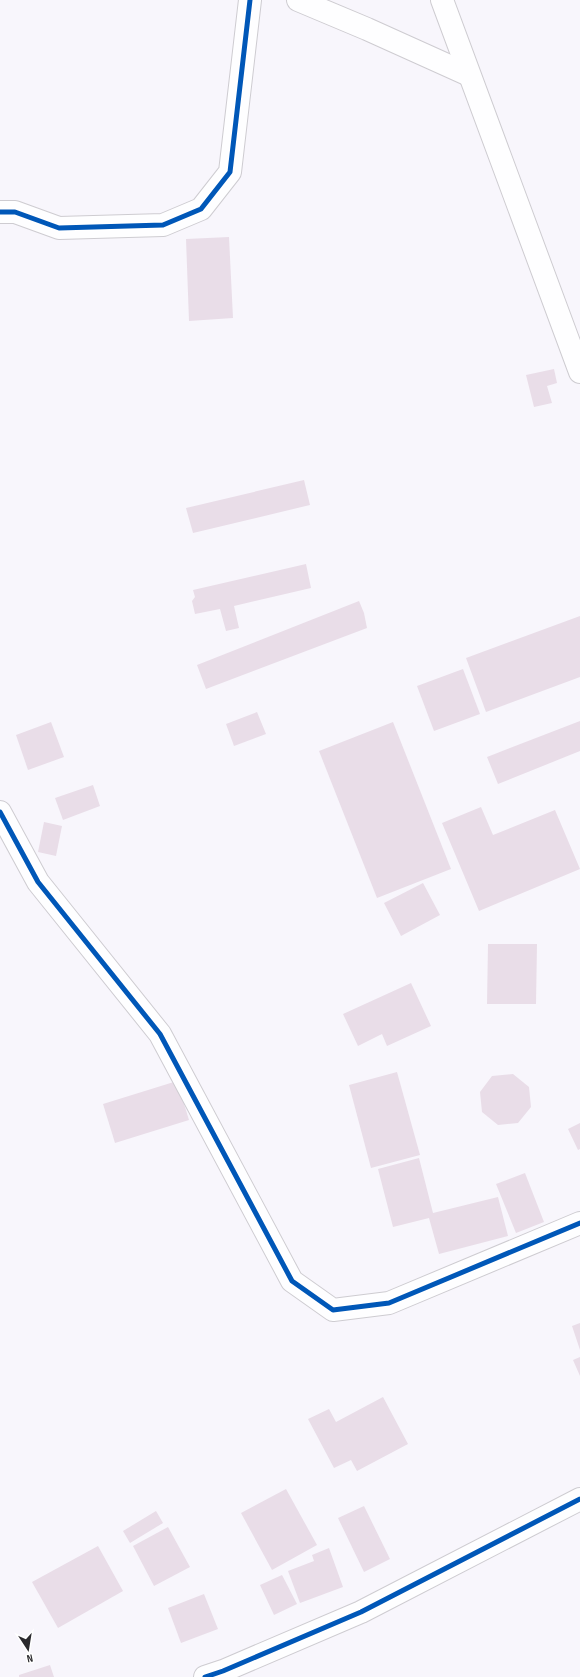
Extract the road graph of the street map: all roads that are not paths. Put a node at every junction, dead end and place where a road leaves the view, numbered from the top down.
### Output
1 (250, 0) edge
2 (298, 0) edge
3 (442, 0) edge
4 (469, 75) junction
5 (0, 212) edge
6 (580, 372) edge
7 (0, 812) edge
8 (580, 1223) edge
9 (580, 1499) edge
10 (205, 1677) edge

1 - 5 street
2 - 4 street
3 - 4 street
4 - 6 street
7 - 8 street
9 - 10 street

